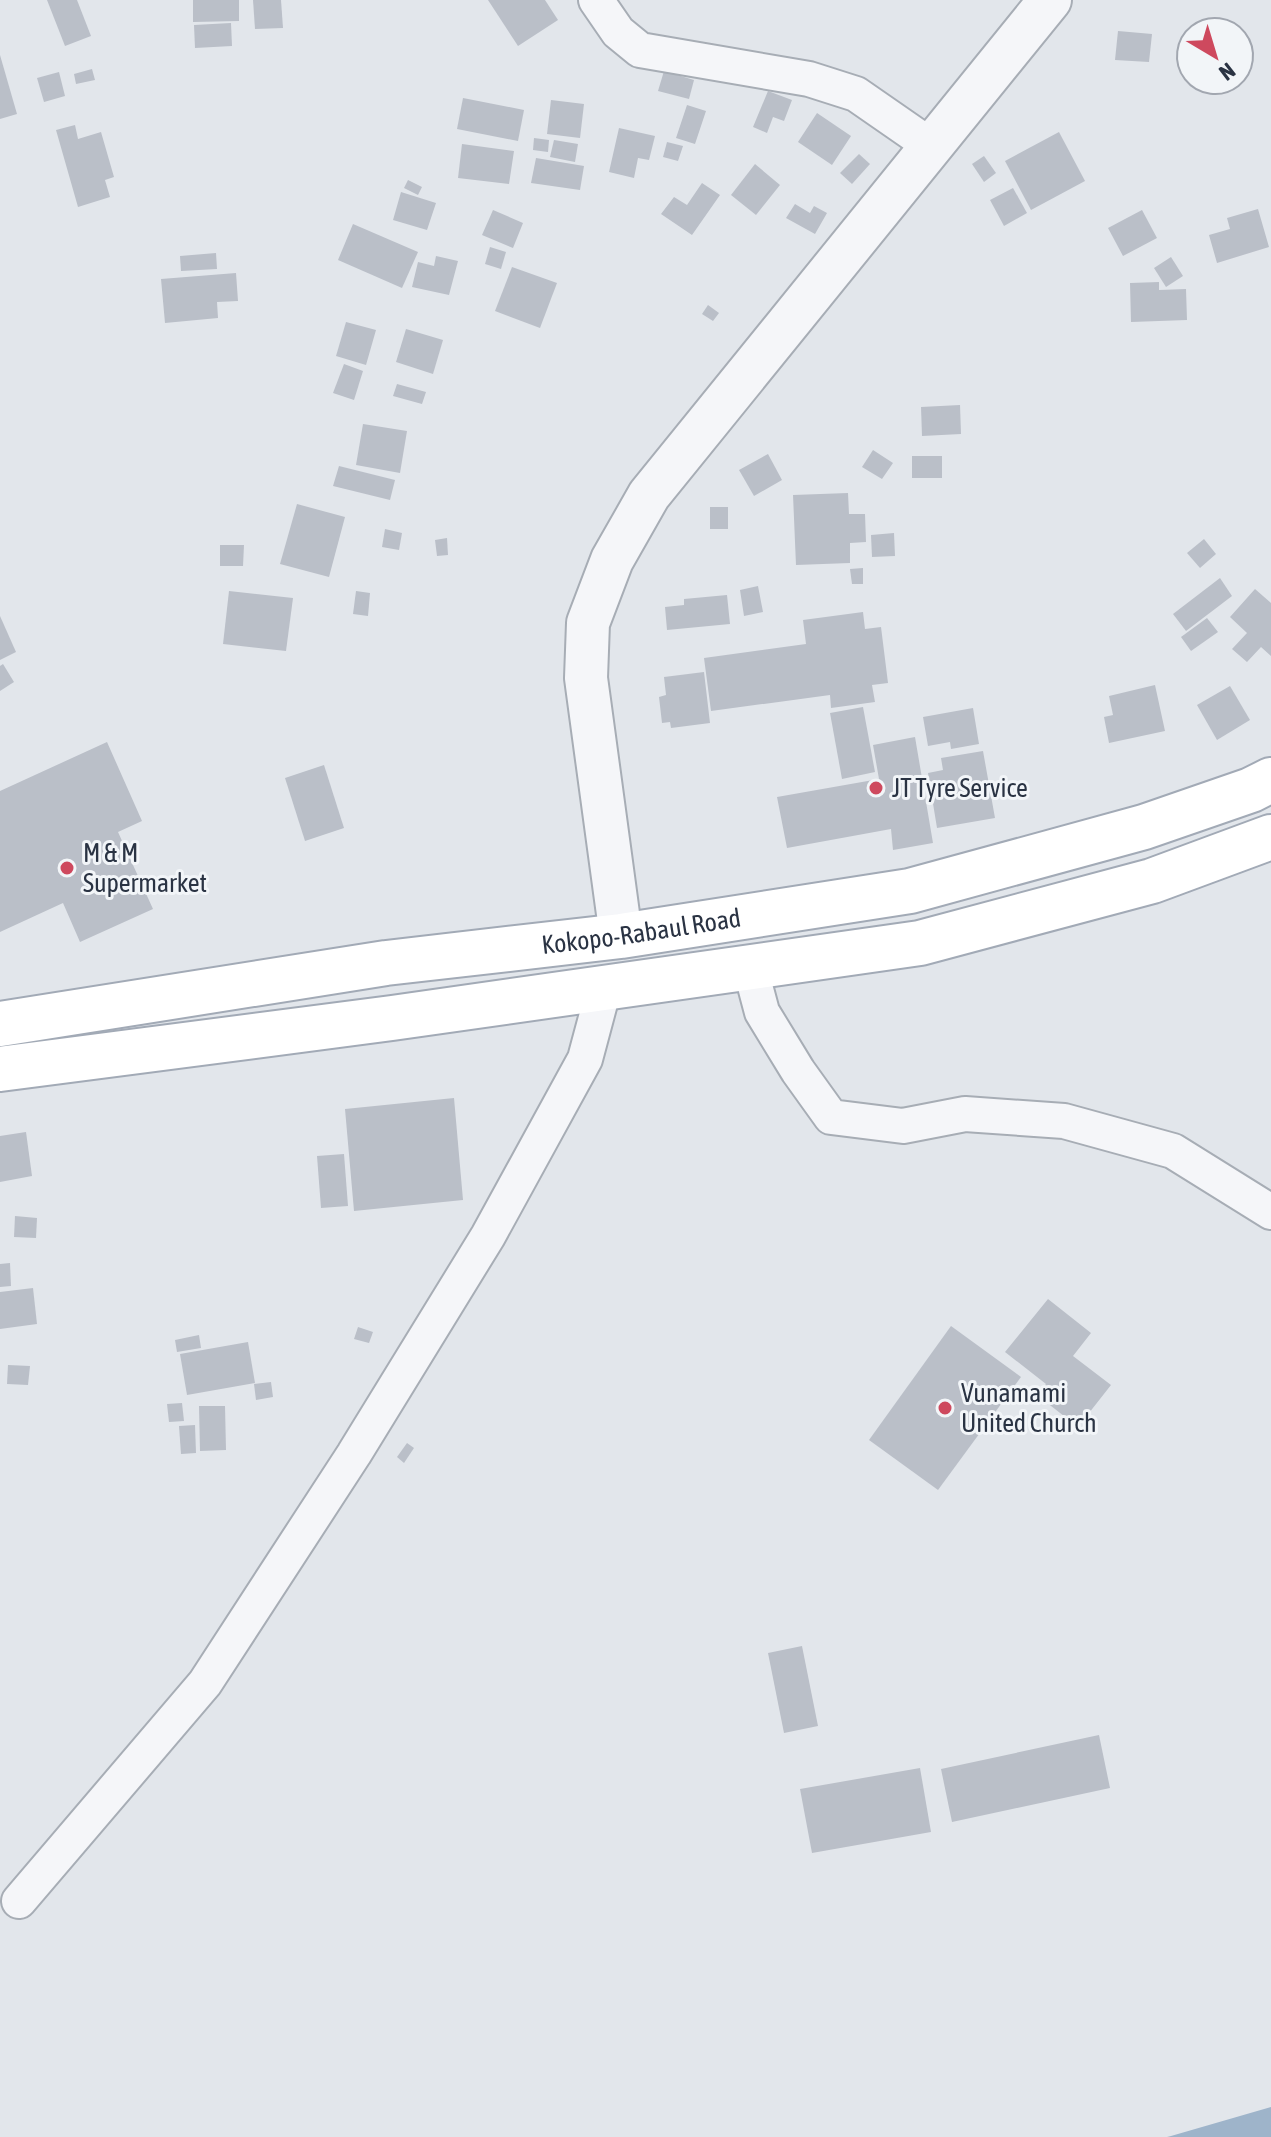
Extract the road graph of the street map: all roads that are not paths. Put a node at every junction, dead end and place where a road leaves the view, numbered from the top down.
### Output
1 (596, 0) edge
2 (1050, 0) edge
3 (931, 146) junction
4 (1271, 780) edge
5 (1271, 837) edge
6 (621, 936) junction
7 (750, 967) junction
8 (604, 988) junction
9 (0, 1024) edge
10 (0, 1069) edge
11 (1271, 1212) edge
12 (19, 1901) dead end

1 - 3 street
2 - 3 street
3 - 6 street
4 - 6 main road, Kokopo-Rabaul Road
5 - 7 main road, Kokopo-Rabaul Road
6 - 9 main road, Kokopo-Rabaul Road
7 - 8 main road, Kokopo-Rabaul Road
7 - 11 street
8 - 10 main road, Kokopo-Rabaul Road
8 - 12 street

